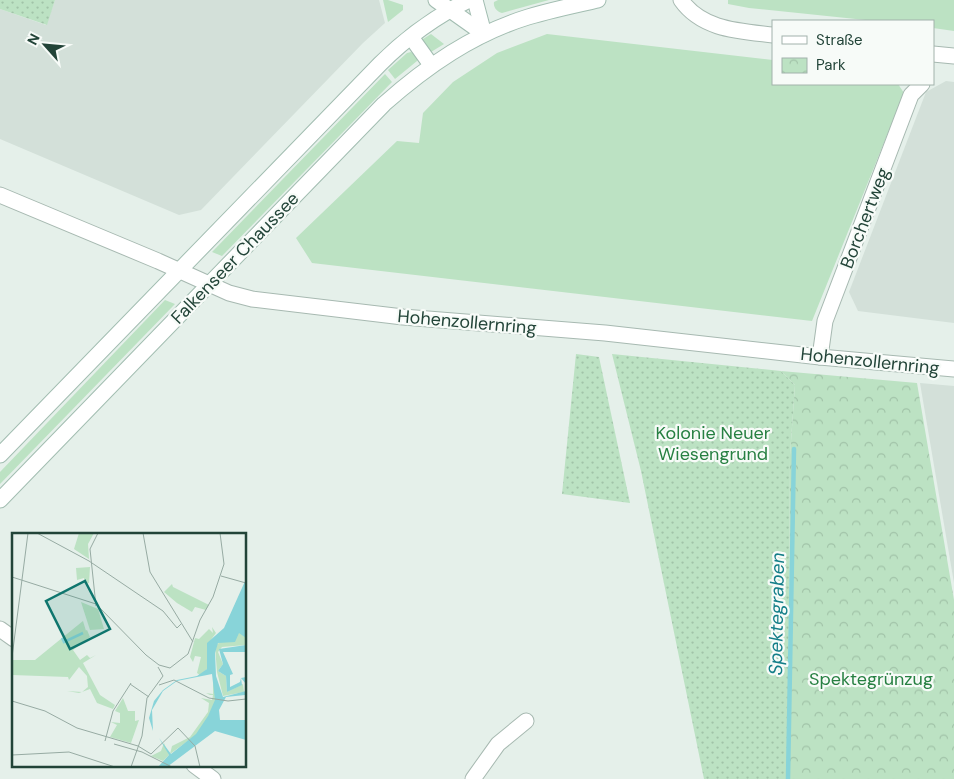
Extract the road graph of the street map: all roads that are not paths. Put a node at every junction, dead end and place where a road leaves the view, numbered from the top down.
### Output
1 (436, 0) edge
2 (469, 0) edge
3 (475, 0) edge
4 (598, 0) edge
5 (681, 0) edge
6 (449, 10) junction
7 (484, 34) junction
8 (772, 35) edge
9 (411, 36) junction
10 (954, 56) edge
11 (934, 59) edge
12 (431, 65) junction
13 (921, 85) edge
14 (0, 195) edge
15 (179, 271) junction
16 (210, 285) junction
17 (820, 357) junction
18 (954, 369) edge
19 (0, 455) edge
20 (0, 500) edge
21 (0, 630) edge
22 (12, 638) edge
23 (526, 721) dead end
24 (195, 766) edge
25 (213, 779) edge
26 (473, 779) edge

1 - 6 main road
2 - 6 main road, Falkenseer Chaussee
3 - 7 main road
4 - 7 main road, Falkenseer Chaussee
5 - 8 main road
6 - 7 main road
6 - 9 main road, Falkenseer Chaussee
7 - 12 main road, Falkenseer Chaussee
9 - 12 main road
9 - 15 main road, Falkenseer Chaussee
10 - 11 main road
12 - 16 main road, Falkenseer Chaussee
13 - 17 main road, Borchertweg
14 - 15 main road, Hohenzollernring
15 - 16 main road, Hohenzollernring
15 - 19 main road, Falkenseer Chaussee
16 - 17 main road, Hohenzollernring
16 - 20 main road, Falkenseer Chaussee
17 - 18 main road, Hohenzollernring
21 - 22 main road
23 - 26 main road
24 - 25 main road

